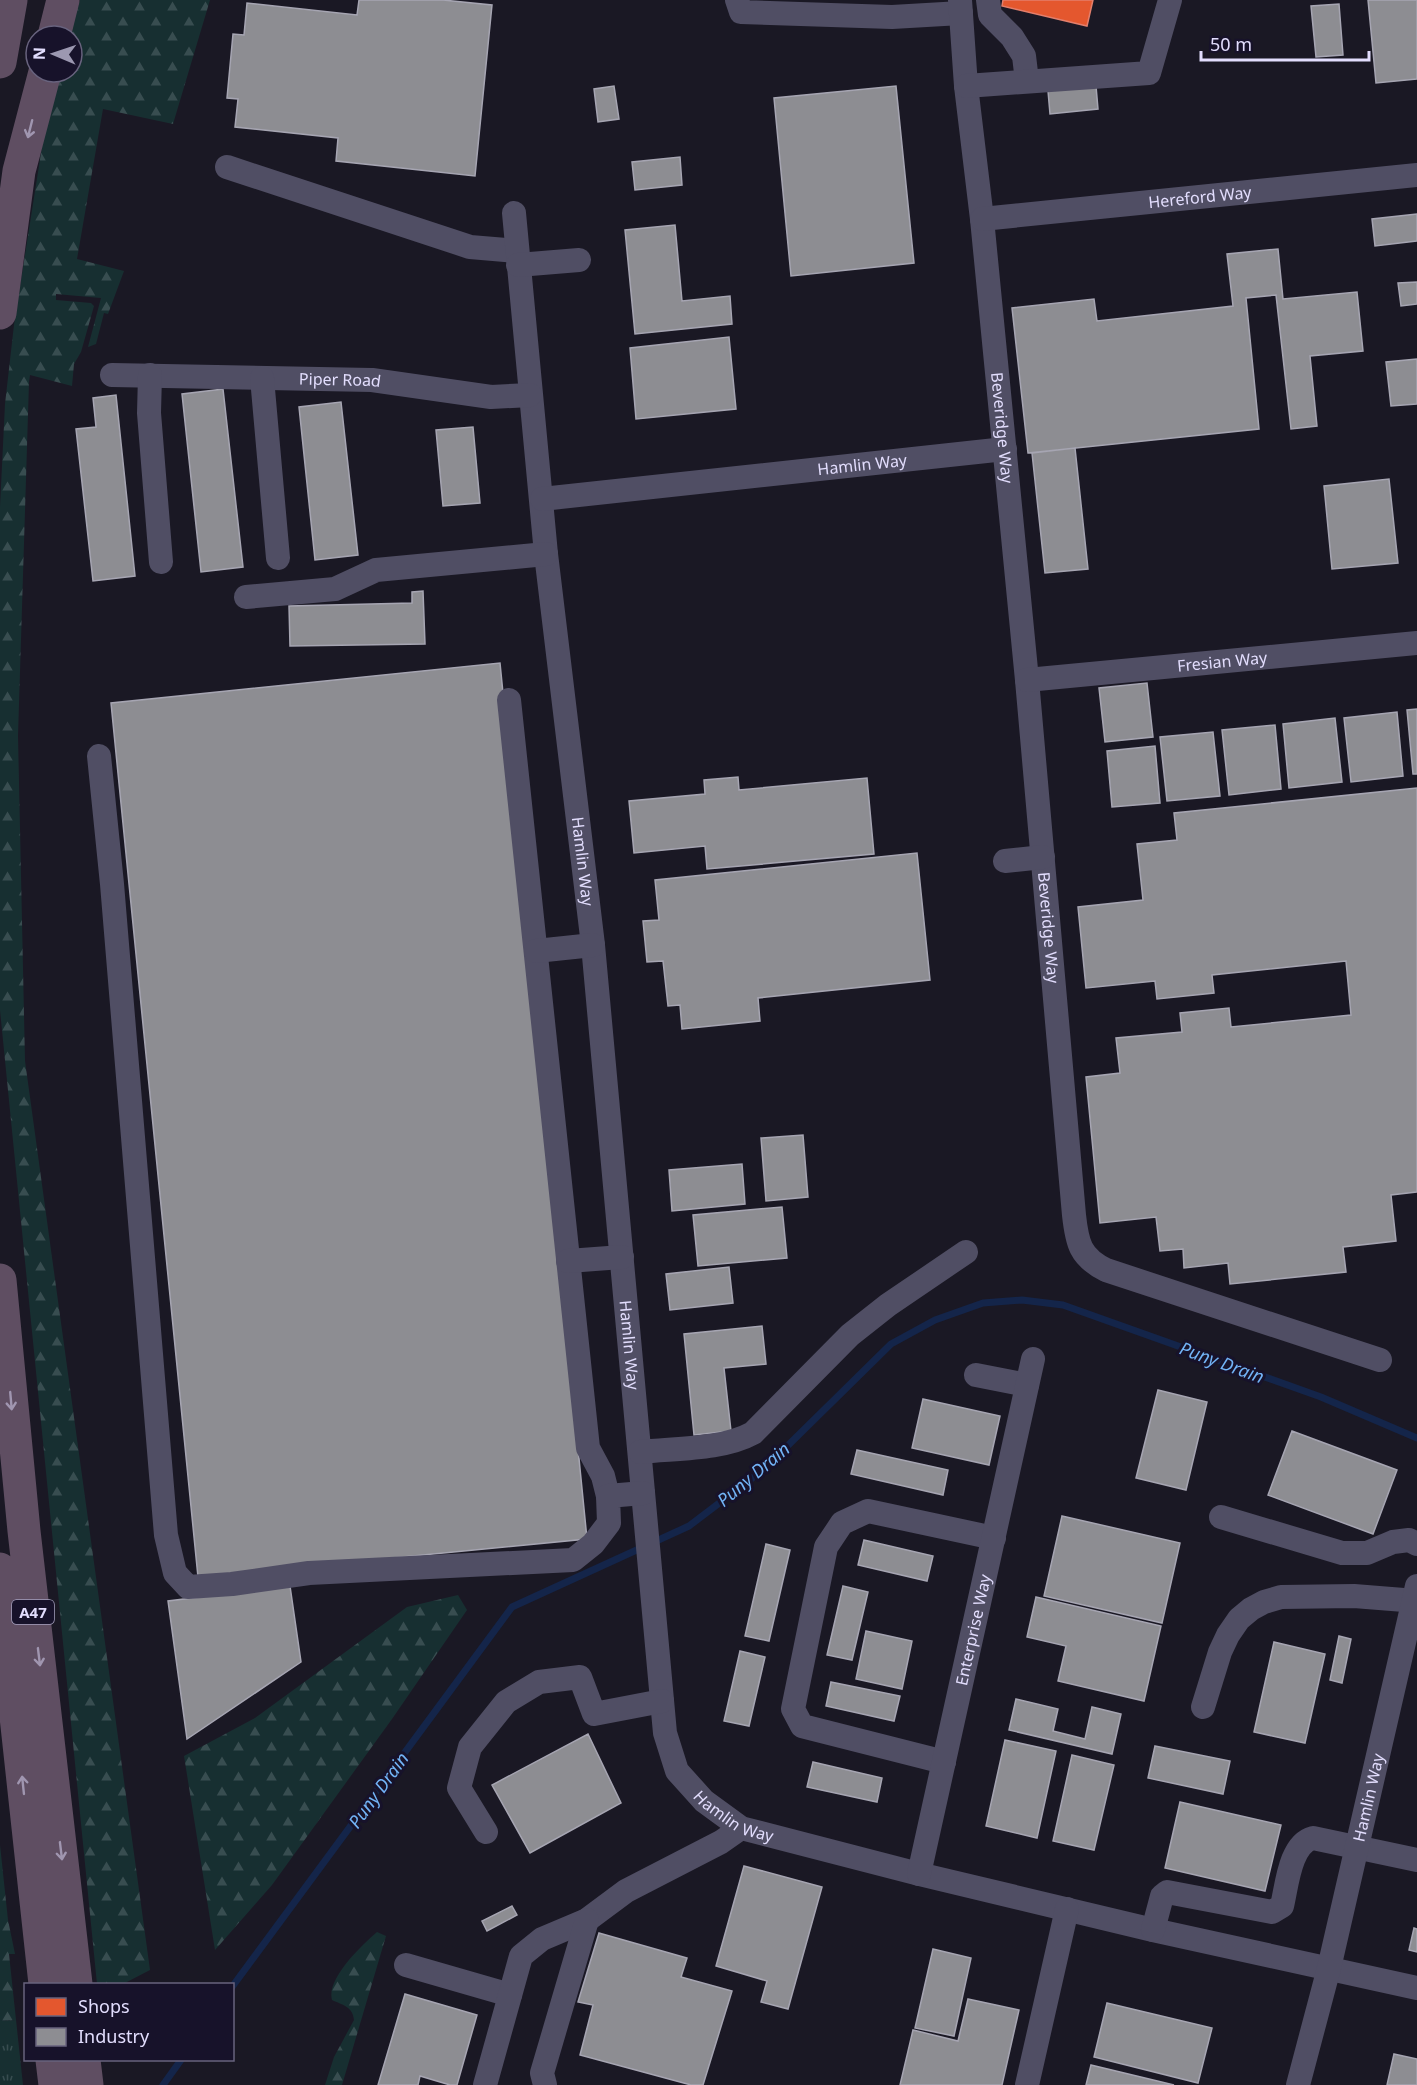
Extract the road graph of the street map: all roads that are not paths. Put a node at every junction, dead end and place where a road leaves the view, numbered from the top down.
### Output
1 (10, 0) edge
2 (63, 0) edge
3 (737, 0) edge
4 (988, 0) edge
5 (1170, 0) edge
6 (960, 7) edge
7 (57, 24) edge
8 (0, 62) edge
9 (1027, 81) junction
10 (42, 84) edge
11 (966, 86) junction
12 (227, 167) dead end
13 (1417, 175) edge
14 (514, 213) dead end
15 (982, 219) junction
16 (518, 258) junction
17 (579, 260) dead end
18 (0, 313) edge
19 (112, 375) dead end
20 (150, 375) junction
21 (262, 378) junction
22 (530, 395) junction
23 (1005, 449) junction
24 (542, 499) junction
25 (546, 554) junction
26 (278, 558) dead end
27 (161, 562) dead end
28 (246, 597) dead end
29 (1417, 643) edge
30 (1027, 680) junction
31 (509, 700) dead end
32 (99, 756) dead end
33 (1042, 857) junction
34 (1005, 861) dead end
35 (593, 945) junction
36 (536, 951) junction
37 (966, 1252) dead end
38 (622, 1257) junction
39 (568, 1261) junction
40 (0, 1280) edge
41 (1033, 1359) dead end
42 (1380, 1360) dead end
43 (976, 1375) dead end
44 (1028, 1385) junction
45 (640, 1452) junction
46 (644, 1493) junction
47 (608, 1496) junction
48 (1221, 1517) dead end
49 (994, 1538) junction
50 (1417, 1544) edge
51 (0, 1569) edge
52 (1416, 1596) edge
53 (1412, 1630) edge
54 (662, 1701) junction
55 (1203, 1707) dead end
56 (944, 1762) junction
57 (741, 1828) junction
58 (486, 1832) dead end
59 (1357, 1847) junction
60 (1417, 1860) edge
61 (919, 1874) junction
62 (1067, 1909) junction
63 (587, 1920) junction
64 (1153, 1930) junction
65 (57, 1946) junction
66 (406, 1965) dead end
67 (1329, 1968) junction
68 (45, 1983) edge
69 (76, 1983) edge
70 (1417, 1988) edge
71 (510, 1995) junction
72 (52, 2061) edge
73 (84, 2061) edge
74 (55, 2085) edge
75 (87, 2085) edge
76 (485, 2085) edge
77 (545, 2085) edge
78 (1027, 2085) edge
79 (1298, 2085) edge

1 - 8 highway
2 - 7 highway
3 - 6 street
4 - 9 street
5 - 9 street
6 - 11 street, Beveridge Way
9 - 11 street
10 -> 18 highway
11 - 15 street, Beveridge Way
12 - 16 street
13 - 15 street, Hereford Way
14 - 16 street, Hamlin Way
15 - 23 street, Beveridge Way
16 - 17 street
16 - 22 street, Hamlin Way
19 - 20 street, Piper Road
20 - 21 street, Piper Road
20 - 27 street
21 - 22 street, Piper Road
21 - 26 street
22 - 24 street, Hamlin Way
23 - 24 street, Hamlin Way
23 - 30 street, Beveridge Way
24 - 25 street, Hamlin Way
25 - 28 street
25 - 35 street, Hamlin Way
29 - 30 street, Fresian Way
30 - 33 street, Beveridge Way
31 - 36 street
32 - 47 street
33 - 34 street, Beveridge Way
33 - 42 street, Beveridge Way
35 - 36 street
35 - 38 street, Hamlin Way
36 - 39 street
37 - 45 street
38 - 39 street
38 - 45 street, Hamlin Way
39 - 47 street
40 -> 65 highway, A47
41 - 44 street, Enterprise Way
43 - 44 street
44 - 49 street, Enterprise Way
45 - 46 street, Hamlin Way
46 - 47 street
46 - 54 street, Hamlin Way
48 - 50 street
49 - 56 street, Enterprise Way
49 - 56 street
65 -> 51 highway, A47
52 - 53 street, Hamlin Way
52 - 55 street
53 - 59 street, Hamlin Way
54 - 57 street, Hamlin Way
54 - 58 street
56 - 61 street, Enterprise Way
57 - 61 street, Hamlin Way
57 - 63 street
59 - 60 street
59 - 64 street
59 - 67 street, Hamlin Way
61 - 62 street, Hamlin Way
62 - 64 street, Hamlin Way
62 - 78 street
63 - 71 street
63 - 77 street
64 - 67 street, Hamlin Way
65 - 68 highway, A47
65 - 69 highway, A47
66 - 71 street
67 - 70 street, Hamlin Way
67 - 79 street
71 - 76 street
72 - 74 highway
73 - 75 highway

